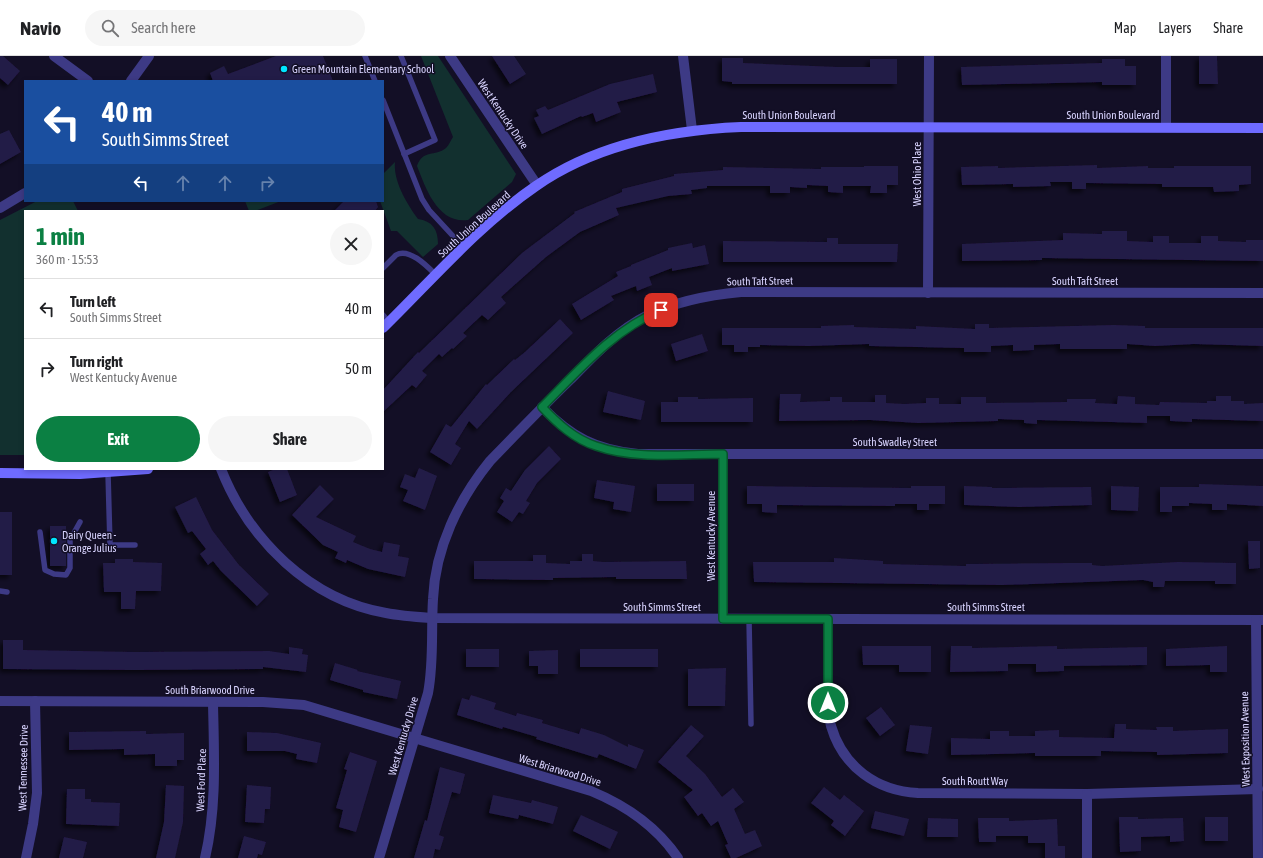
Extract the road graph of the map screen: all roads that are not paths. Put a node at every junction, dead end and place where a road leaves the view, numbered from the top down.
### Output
1 (54, 56) edge
2 (149, 56) edge
3 (365, 56) edge
4 (401, 56) edge
5 (450, 56) edge
6 (683, 56) edge
7 (929, 56) edge
8 (1166, 56) edge
9 (87, 80) edge
10 (132, 80) edge
11 (375, 80) edge
12 (384, 103) edge
13 (929, 127) junction
14 (1166, 127) junction
15 (1263, 128) edge
16 (692, 130) junction
17 (404, 154) junction
18 (537, 185) junction
19 (24, 194) edge
20 (0, 208) edge
21 (464, 248) junction
22 (384, 267) edge
23 (436, 275) junction
24 (928, 293) junction
25 (1263, 293) edge
26 (385, 322) edge
27 (542, 407) junction
28 (723, 454) junction
29 (1263, 454) edge
30 (138, 470) edge
31 (222, 470) edge
32 (108, 473) junction
33 (0, 474) edge
34 (80, 522) dead end
35 (40, 532) dead end
36 (135, 545) dead end
37 (0, 592) edge
38 (8, 592) dead end
39 (432, 618) junction
40 (723, 619) junction
41 (749, 619) junction
42 (828, 619) junction
43 (1259, 620) edge
44 (0, 701) edge
45 (35, 701) junction
46 (213, 702) junction
47 (751, 724) dead end
48 (415, 739) junction
49 (1258, 789) junction
50 (1087, 794) junction
51 (26, 858) edge
52 (205, 858) edge
53 (379, 858) edge
54 (678, 858) edge
55 (1086, 858) edge
56 (1258, 858) edge

1 - 9 street
2 - 10 street
3 - 11 lane
4 - 17 lane
5 - 18 street, West Kentucky Drive
6 - 16 street
7 - 13 street, West Ohio Place
8 - 14 street
12 - 17 lane
13 - 14 main road, South Union Boulevard
13 - 16 main road, South Union Boulevard
13 - 24 street, West Ohio Place
14 - 15 main road, South Union Boulevard
16 - 18 main road, South Union Boulevard
17 - 21 lane
18 - 21 main road, South Union Boulevard
19 - 20 street
21 - 23 main road, South Union Boulevard
22 - 23 lane
23 - 26 main road, South Union Boulevard
24 - 25 street, South Taft Street
24 - 27 street, South Taft Street
27 - 28 street, South Swadley Street
27 - 39 street, South Taft Street
28 - 29 street, South Swadley Street
28 - 40 street, West Kentucky Avenue
30 - 32 main road
31 - 39 street, South Simms Street
32 - 33 main road
32 - 36 lane
34 - 35 lane
37 - 38 lane
39 - 40 street, South Simms Street
39 - 48 street, West Kentucky Drive
40 - 41 street, South Simms Street
41 - 42 street, South Simms Street
41 - 47 lane
42 - 43 street, South Simms Street
42 - 50 street, South Routt Way
43 - 49 street, West Exposition Avenue
44 - 45 street, South Briarwood Drive
45 - 46 street, South Briarwood Drive
45 - 51 street, West Tennessee Drive
46 - 48 street, South Briarwood Drive
46 - 52 street, West Ford Place
48 - 53 street, West Kentucky Drive
48 - 54 street, West Briarwood Drive
49 - 50 street, South Routt Way
49 - 56 street, West Exposition Avenue
50 - 55 street

